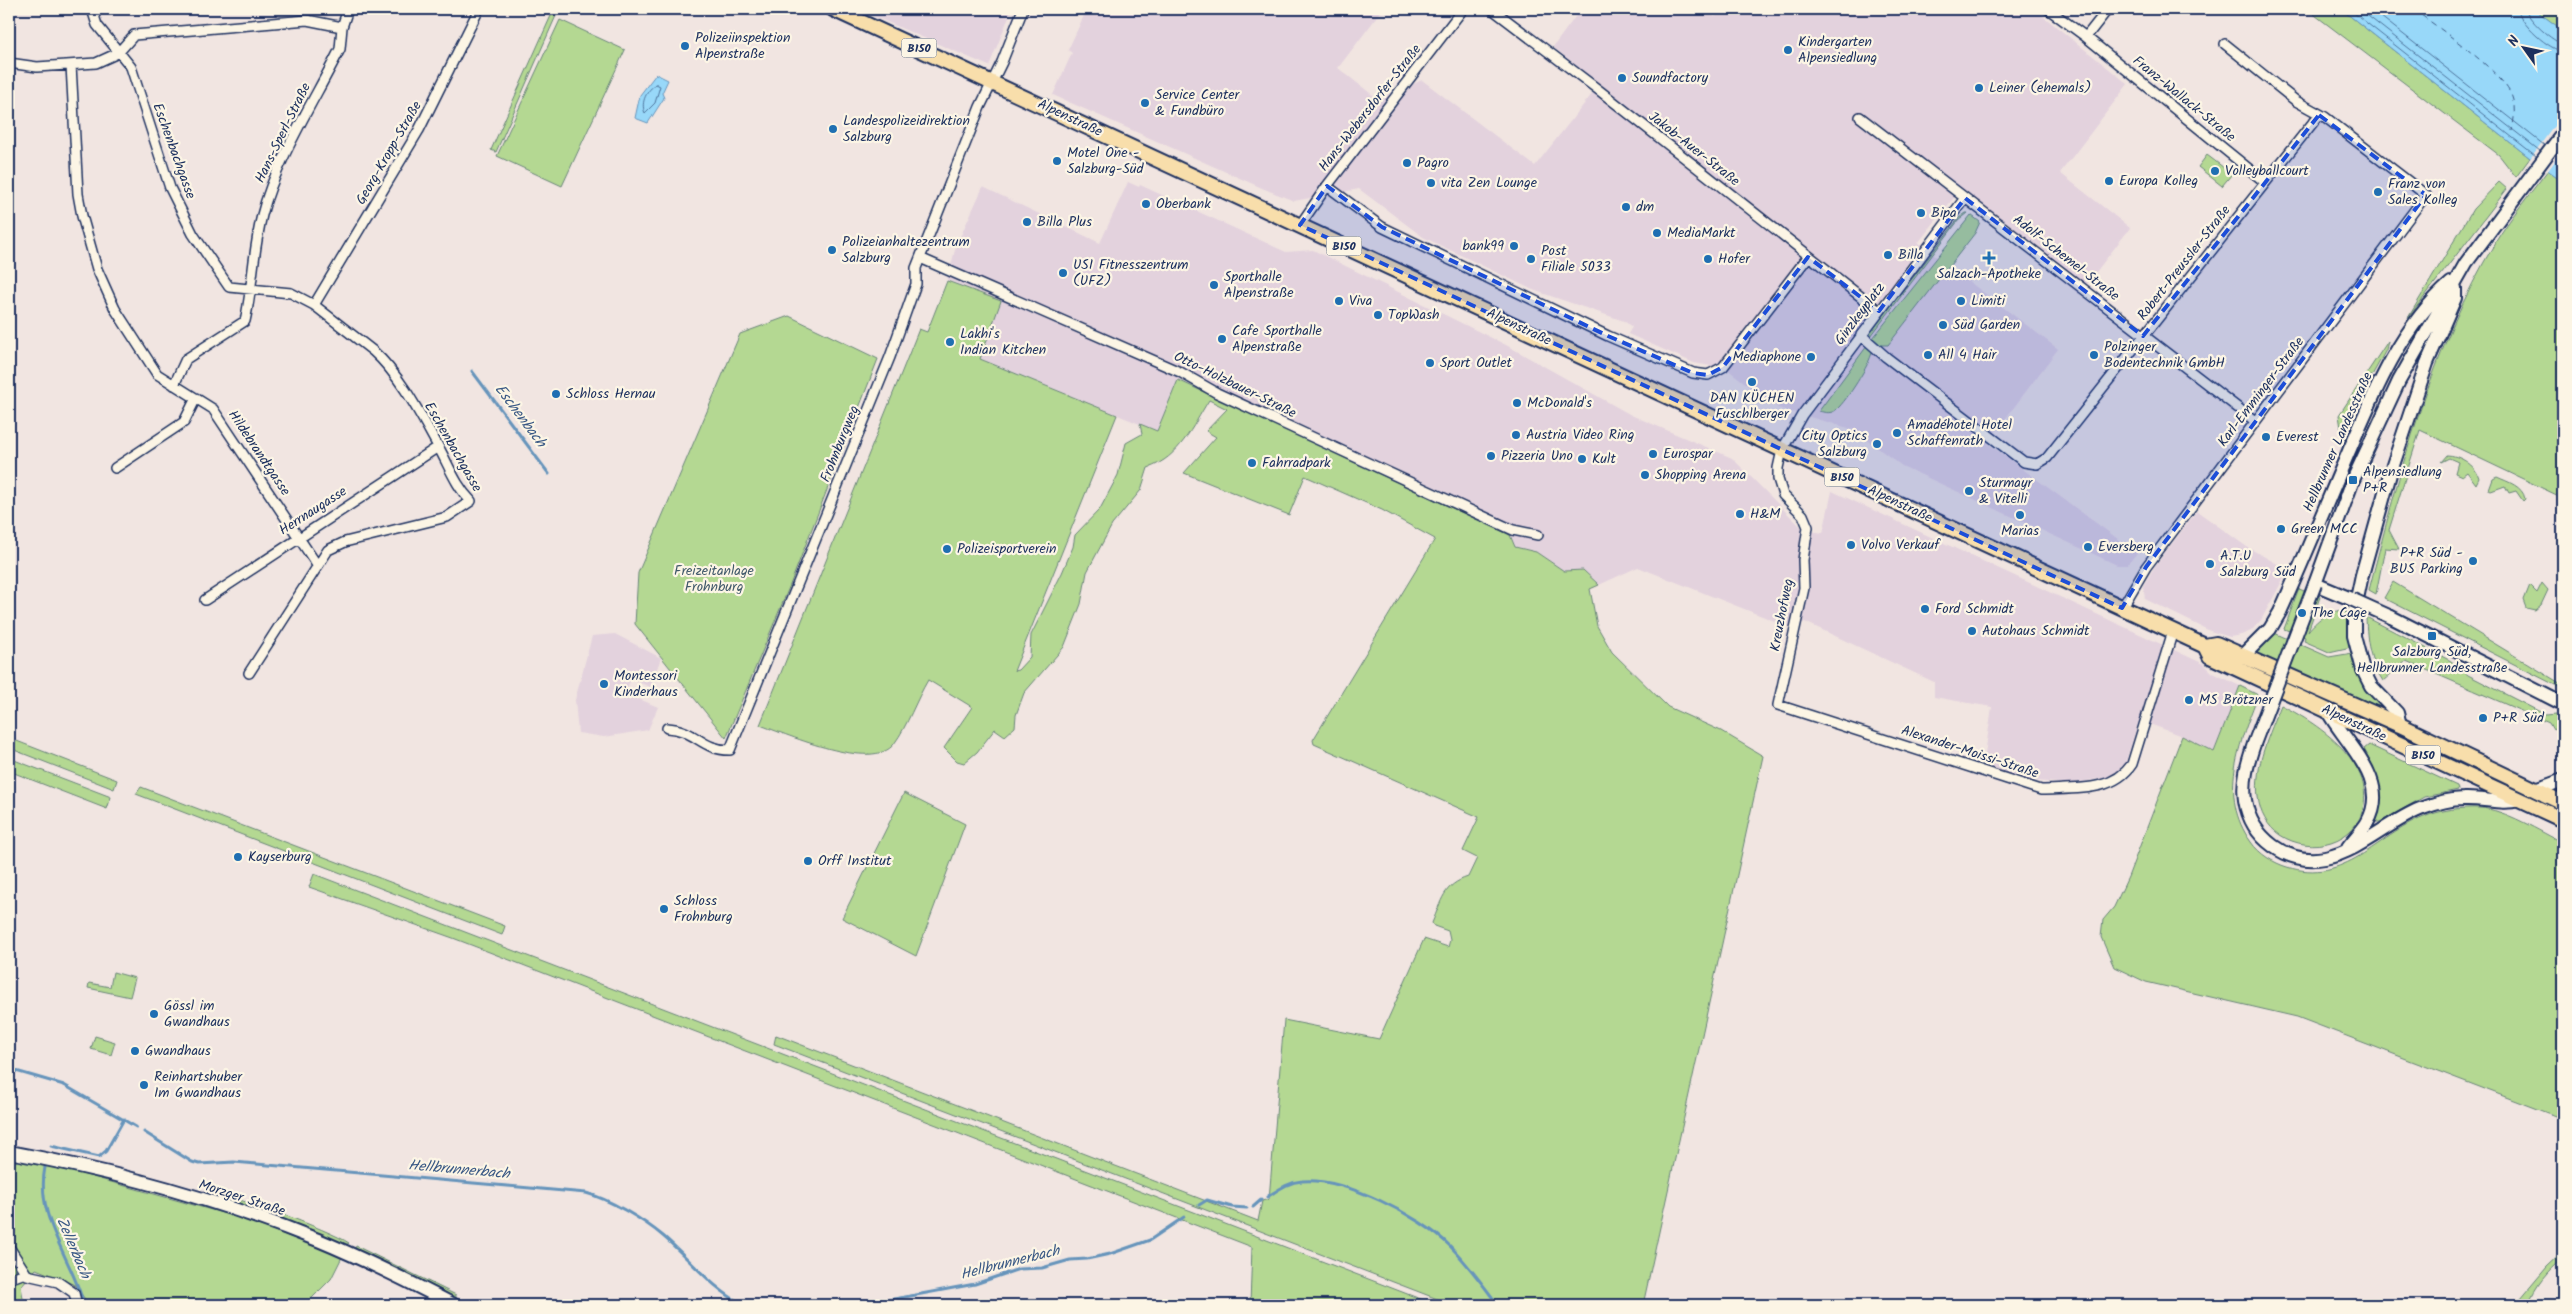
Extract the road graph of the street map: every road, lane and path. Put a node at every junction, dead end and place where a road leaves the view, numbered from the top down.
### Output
1 (92, 9) edge
2 (348, 9) edge
3 (479, 9) edge
4 (833, 9) edge
5 (1023, 9) edge
6 (1463, 9) edge
7 (1492, 9) edge
8 (2048, 9) edge
9 (2108, 9) edge
10 (342, 27) junction
11 (2086, 37) junction
12 (2225, 44) dead end
13 (118, 53) junction
14 (9, 63) edge
15 (71, 66) junction
16 (992, 82) junction
17 (2320, 115) junction
18 (1860, 117) dead end
19 (2563, 133) edge
20 (2265, 182) junction
21 (1327, 186) junction
22 (1965, 198) junction
23 (1300, 225) junction
24 (1808, 257) junction
25 (920, 258) junction
26 (2460, 273) junction
27 (252, 290) junction
28 (314, 305) junction
29 (1879, 311) junction
30 (1861, 335) junction
31 (2143, 336) junction
32 (174, 385) junction
33 (196, 398) junction
34 (2255, 421) junction
35 (438, 447) junction
36 (1782, 450) junction
37 (115, 468) dead end
38 (1538, 536) dead end
39 (299, 537) junction
40 (317, 565) junction
41 (2315, 584) junction
42 (205, 600) dead end
43 (2122, 608) junction
44 (2173, 631) junction
45 (2204, 646) junction
46 (2242, 656) junction
47 (249, 673) dead end
48 (2563, 704) edge
49 (1778, 705) joint
50 (2327, 710) junction
51 (2400, 725) junction
52 (667, 728) dead end
53 (2563, 780) edge
54 (2536, 790) junction
55 (2520, 800) junction
56 (2563, 803) edge
57 (2563, 820) edge
58 (2347, 849) junction
59 (9, 1152) edge
60 (9, 1247) edge
61 (26, 1273) junction
62 (9, 1279) edge
63 (77, 1305) edge
64 (454, 1305) edge

1 - 13 street
2 - 10 street, Hans-Sperl-Straße
3 - 28 street, Georg-Kropp-Straße
4 - 16 main road, Alpenstraße / B150
5 - 16 street, Frohnburgweg
6 - 21 street, Hans-Webersdorfer-Straße
7 - 24 street, Jakob-Auer-Straße
8 - 11 street, Franz-Wallack-Straße
9 - 11 street
10 - 13 street
10 - 27 street, Hans-Sperl-Straße
11 - 20 street, Franz-Wallack-Straße
12 - 17 street
13 - 15 street
13 - 27 street, Eschenbachgasse
14 - 15 street
15 - 32 street, Hildebrandtgasse
16 - 23 main road, Alpenstraße / B150
16 - 25 street, Frohnburgweg
17 - 20 street, Robert-Preussler-Straße
17 - 34 street, Karl-Emminger-Straße
18 - 22 street, Adolf-Schemel-Straße
19 - 26 main road, Hellbrunner Landesstraße
20 - 31 street, Robert-Preussler-Straße
21 - 23 street, Hans-Webersdorfer-Straße
21 - 24 street
22 - 29 street, Ginzkeyplatz
22 - 31 street, Adolf-Schemel-Straße
23 - 36 main road, Alpenstraße / B150
24 - 29 street, Jakob-Auer-Straße
25 - 38 street, Otto-Holzbauer-Straße
25 - 52 street, Frohnburgweg
26 - 41 main road, Hellbrunner Landesstraße
26 - 46 main road, Hellbrunner Landesstraße
26 - 51 main road, Hellbrunner Landesstraße
27 - 28 street, Eschenbachgasse
27 - 32 street
28 - 35 street, Eschenbachgasse
29 - 30 street, Ginzkeyplatz
30 - 31 street, Robert-Preussler-Straße
30 - 36 street, Ginzkeyplatz
31 - 34 street, Adolf-Schemel-Straße
32 - 33 street, Hildebrandtgasse
33 - 37 street
33 - 39 street, Hildebrandtgasse
34 - 43 street, Karl-Emminger-Straße
35 - 39 street, Herrnaugasse
35 - 40 street, Eschenbachgasse
36 - 43 main road, Alpenstraße / B150
36 - 49 street, Kreuzhofweg
39 - 40 street, Hildebrandtgasse
39 - 42 street, Herrnaugasse
40 - 47 street, Eschenbachgasse
41 - 48 main road, bridge
41 - 58 main road, Hellbrunner Landesstraße, bridge
43 - 44 main road, Alpenstraße / B150
44 - 45 main road, Alpenstraße / B150
44 - 49 street, Alexander-Moissi-Straße
45 - 46 main road, Alpenstraße / B150
45 - 50 main road, Alpenstraße / B150
46 - 51 main road, Alpenstraße / B150
50 - 55 main road, Alpenstraße / B150
50 - 58 main road
51 - 54 main road, Alpenstraße / B150
53 - 54 main road
54 - 56 main road, Alpenstraße / B150
55 - 57 main road, Alpenstraße / B150
55 - 58 main road, Hellbrunner Landesstraße
59 - 64 main road, Morzger Straße
60 - 61 street
61 - 62 street
61 - 63 street

